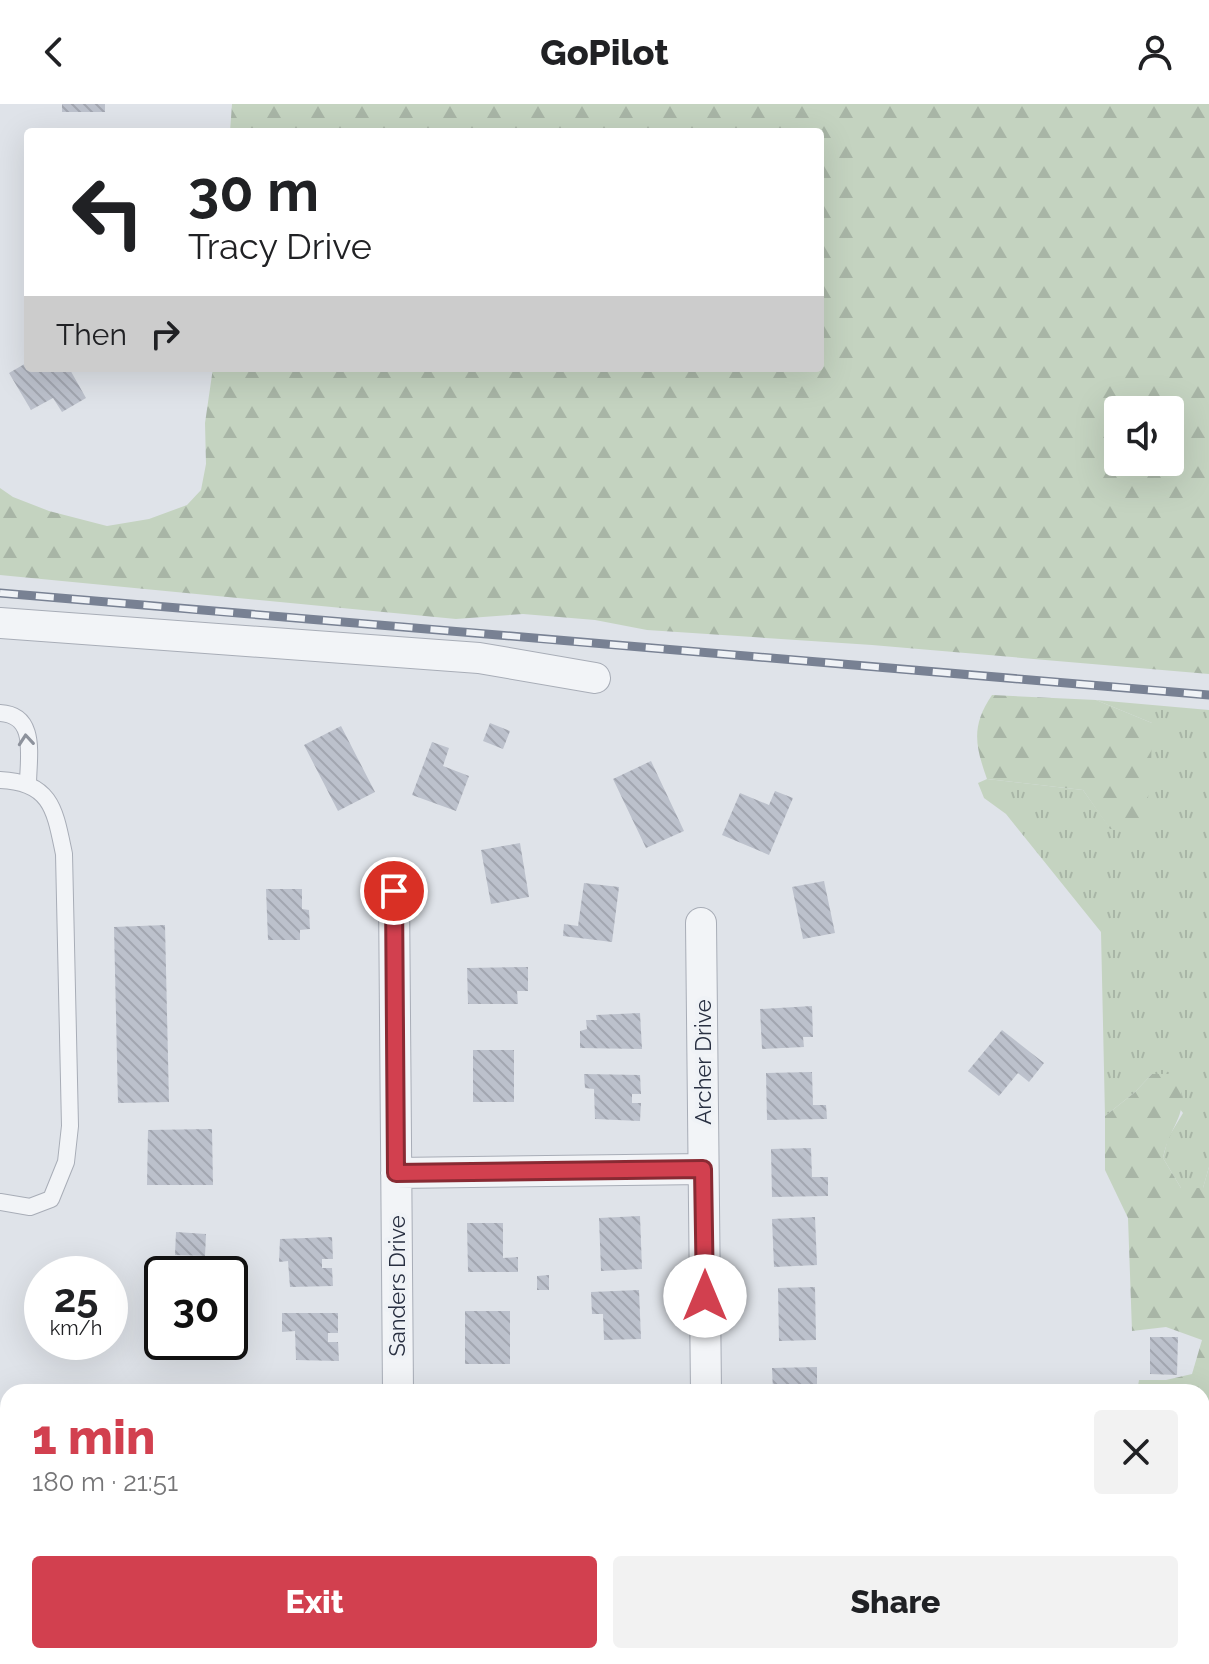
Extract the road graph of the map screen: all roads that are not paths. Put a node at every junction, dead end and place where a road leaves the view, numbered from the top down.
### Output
1 (0, 623) edge
2 (595, 678) dead end
3 (0, 713) edge
4 (0, 780) edge
5 (28, 785) junction
6 (394, 891) dead end
7 (701, 923) dead end
8 (703, 1169) junction
9 (396, 1173) junction
10 (0, 1202) edge
11 (398, 1384) edge
12 (706, 1384) edge

1 - 2 street
5 -> 3 lane
4 - 5 lane
5 - 10 lane
6 - 9 street, Sanders Drive
7 - 8 street, Archer Drive
8 - 9 street
8 - 12 street, Archer Drive
9 - 11 street, Sanders Drive

